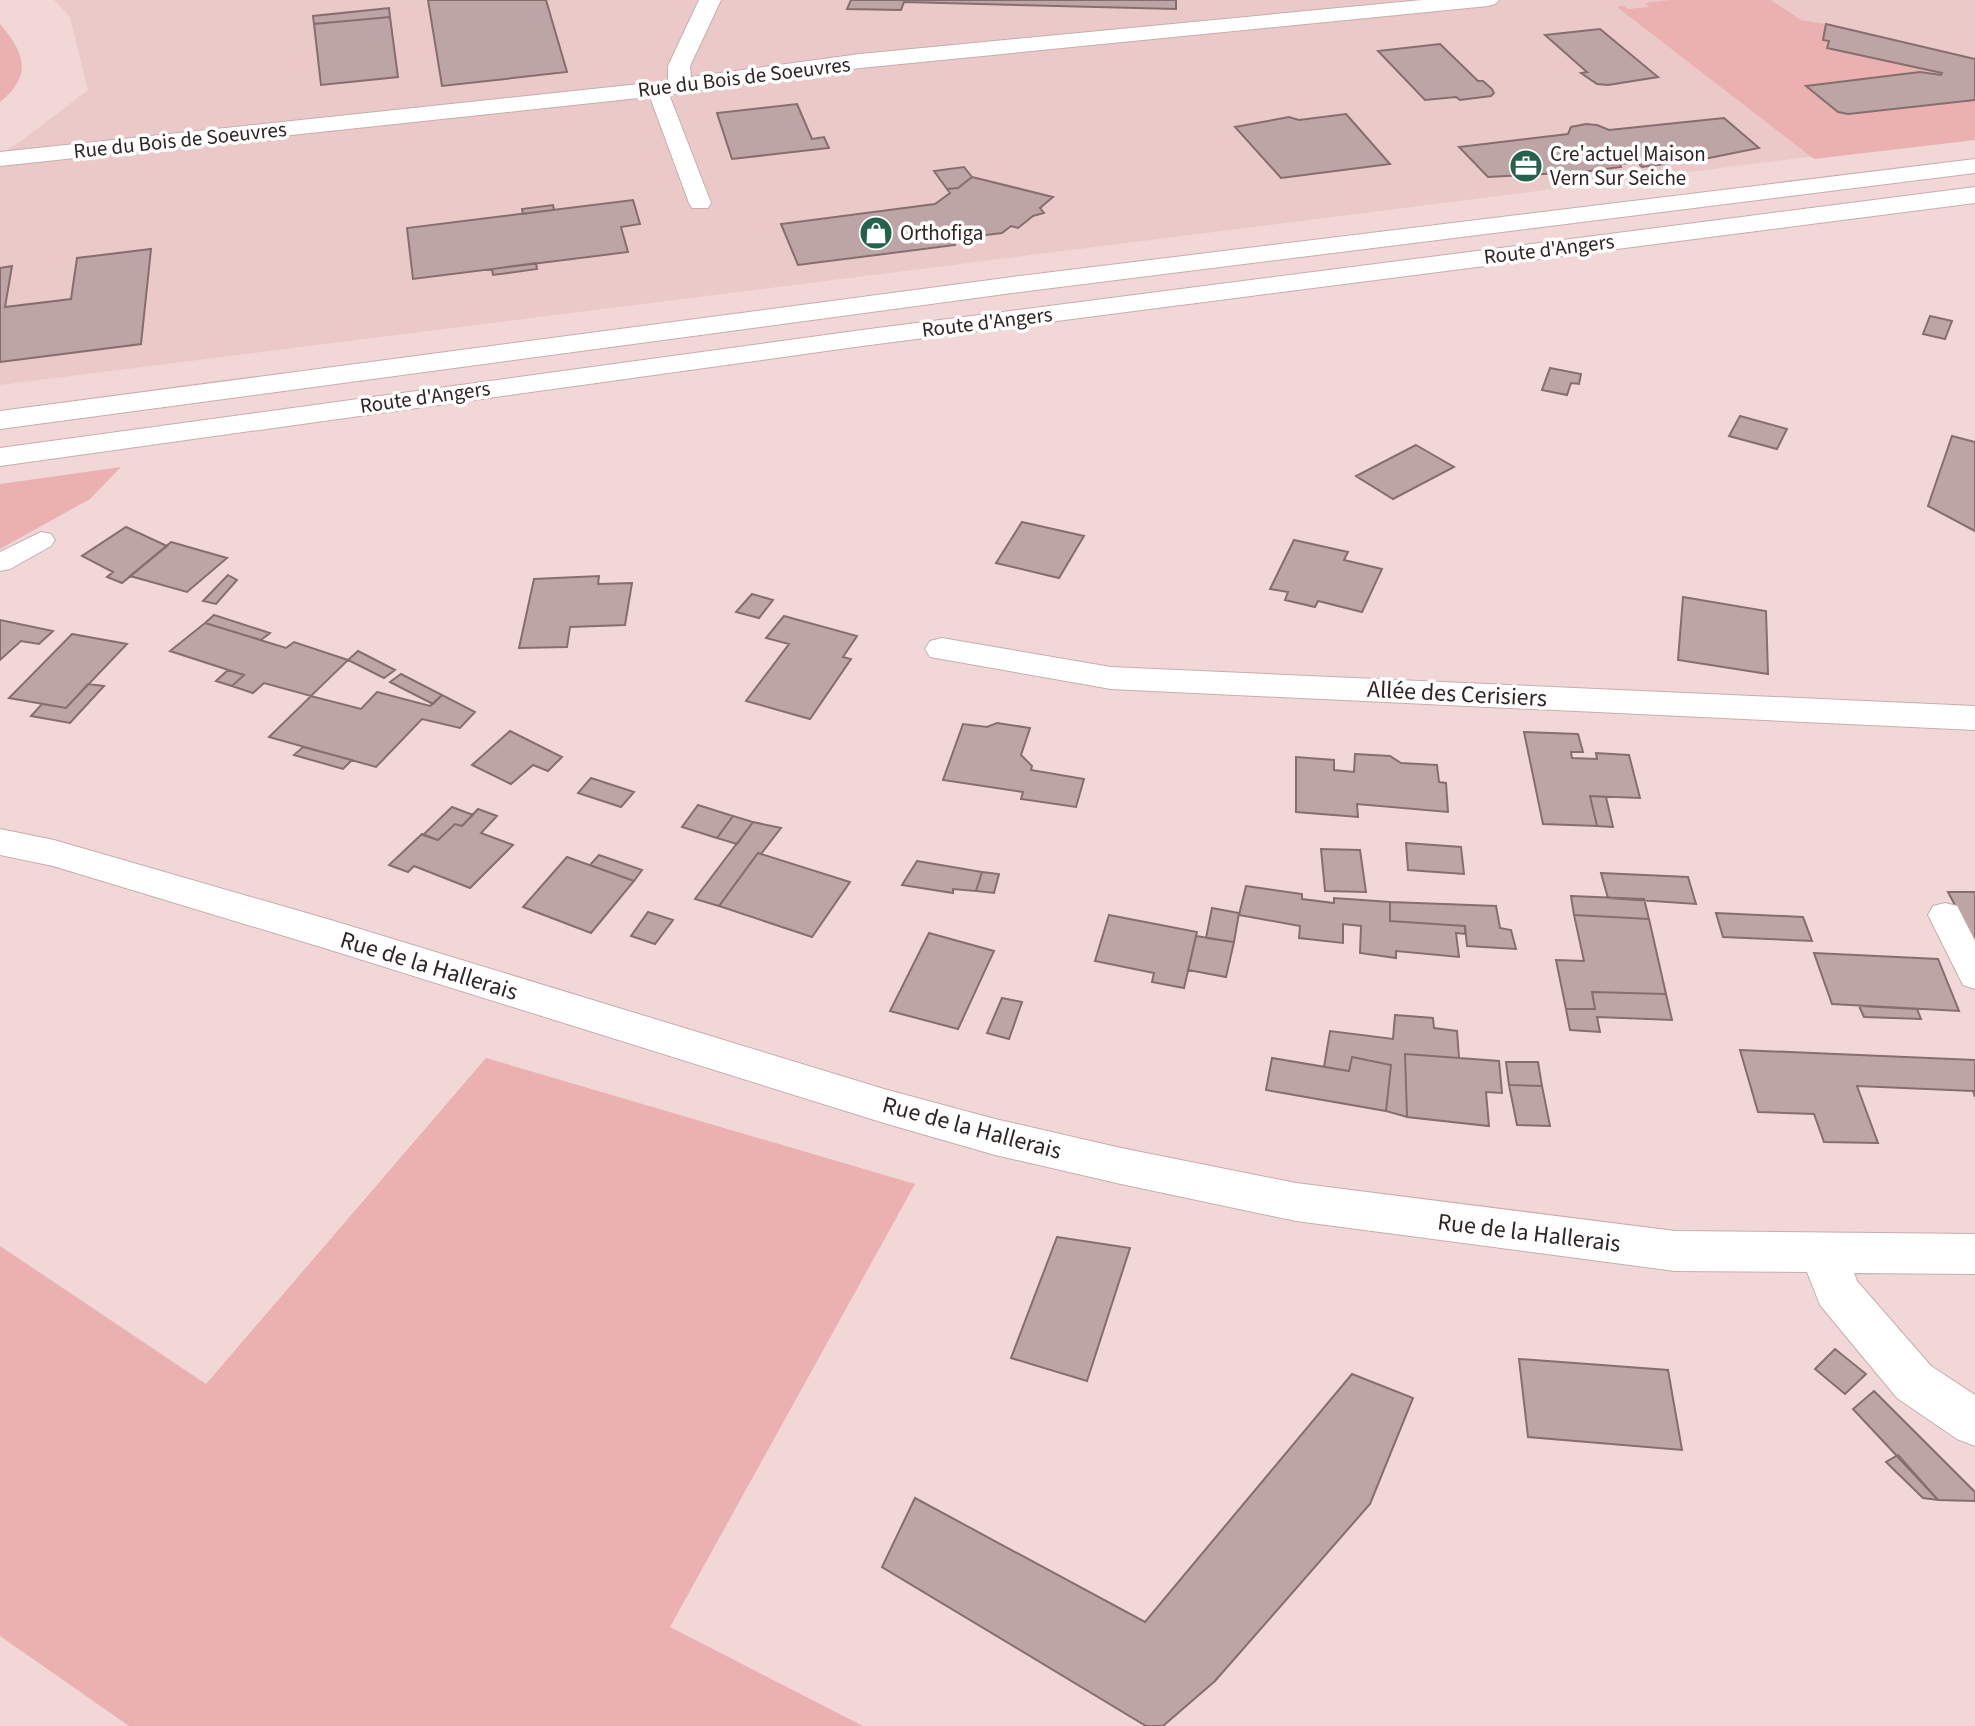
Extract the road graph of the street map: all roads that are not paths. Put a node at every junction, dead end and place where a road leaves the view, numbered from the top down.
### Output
1 (710, 0) edge
2 (1488, 0) edge
3 (1368, 5) edge
4 (668, 87) junction
5 (1975, 151) edge
6 (0, 159) edge
7 (1975, 166) edge
8 (1748, 192) junction
9 (1975, 195) edge
10 (699, 202) dead end
11 (0, 420) edge
12 (0, 457) edge
13 (41, 540) dead end
14 (0, 563) edge
15 (942, 649) dead end
16 (1975, 718) edge
17 (0, 842) edge
18 (1945, 915) dead end
19 (1975, 976) edge
20 (1825, 1254) junction
21 (1975, 1254) edge
22 (1975, 1423) edge

1 - 4 main road
2 - 3 main road, Rue du Bois de Soeuvres
3 - 4 main road, Rue du Bois de Soeuvres
4 - 6 main road, Rue du Bois de Soeuvres
4 - 10 lane
5 - 8 main road
7 - 8 main road, Route d'Angers
8 - 11 main road, Route d'Angers
9 - 12 main road, Route d'Angers
13 - 14 lane
15 - 16 main road, Allée des Cerisiers
17 - 20 main road, Rue de la Hallerais
18 - 19 lane
20 - 21 main road, Rue de la Hallerais
20 - 22 main road

